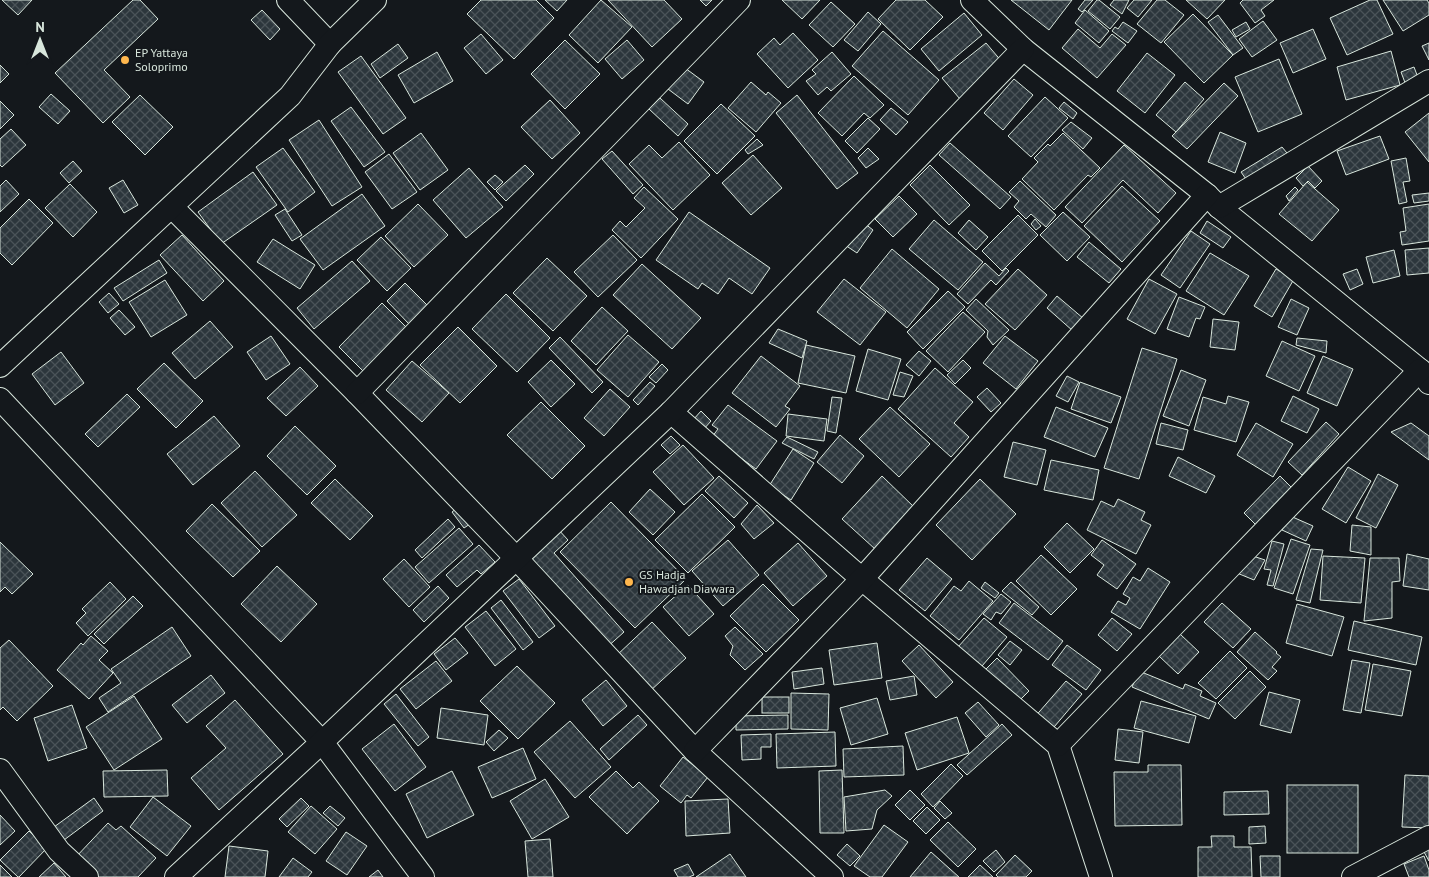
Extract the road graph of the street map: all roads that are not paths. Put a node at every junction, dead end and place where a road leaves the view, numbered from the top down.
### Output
1 (288, 0) edge
2 (375, 0) edge
3 (739, 0) edge
4 (972, 0) edge
5 (330, 44) junction
6 (1023, 49) junction
7 (1429, 81) edge
8 (1213, 201) junction
9 (172, 208) junction
10 (0, 366) edge
11 (1424, 377) edge
12 (357, 393) junction
13 (0, 399) edge
14 (670, 412) junction
15 (516, 558) junction
16 (862, 579) junction
17 (322, 742) junction
18 (1058, 745) junction
19 (694, 751) junction
20 (0, 770) edge
21 (1429, 838) edge
22 (1390, 868) edge
23 (87, 877) edge
24 (176, 877) edge
25 (423, 877) edge
26 (832, 877) edge
27 (1101, 877) edge
28 (1353, 877) edge

1 - 5 street
2 - 5 street
3 - 12 street
4 - 6 street
5 - 9 street
6 - 8 street
6 - 14 street
7 - 8 street
8 - 11 street
8 - 16 street
9 - 10 street
9 - 12 street
11 - 18 street
12 - 15 street
13 - 17 street
14 - 15 street
14 - 16 street
15 - 17 street
15 - 19 street
16 - 18 street
16 - 19 street
17 - 24 street
17 - 25 street
18 - 27 street
19 - 26 street
20 - 23 street
21 - 22 street
22 - 28 street

